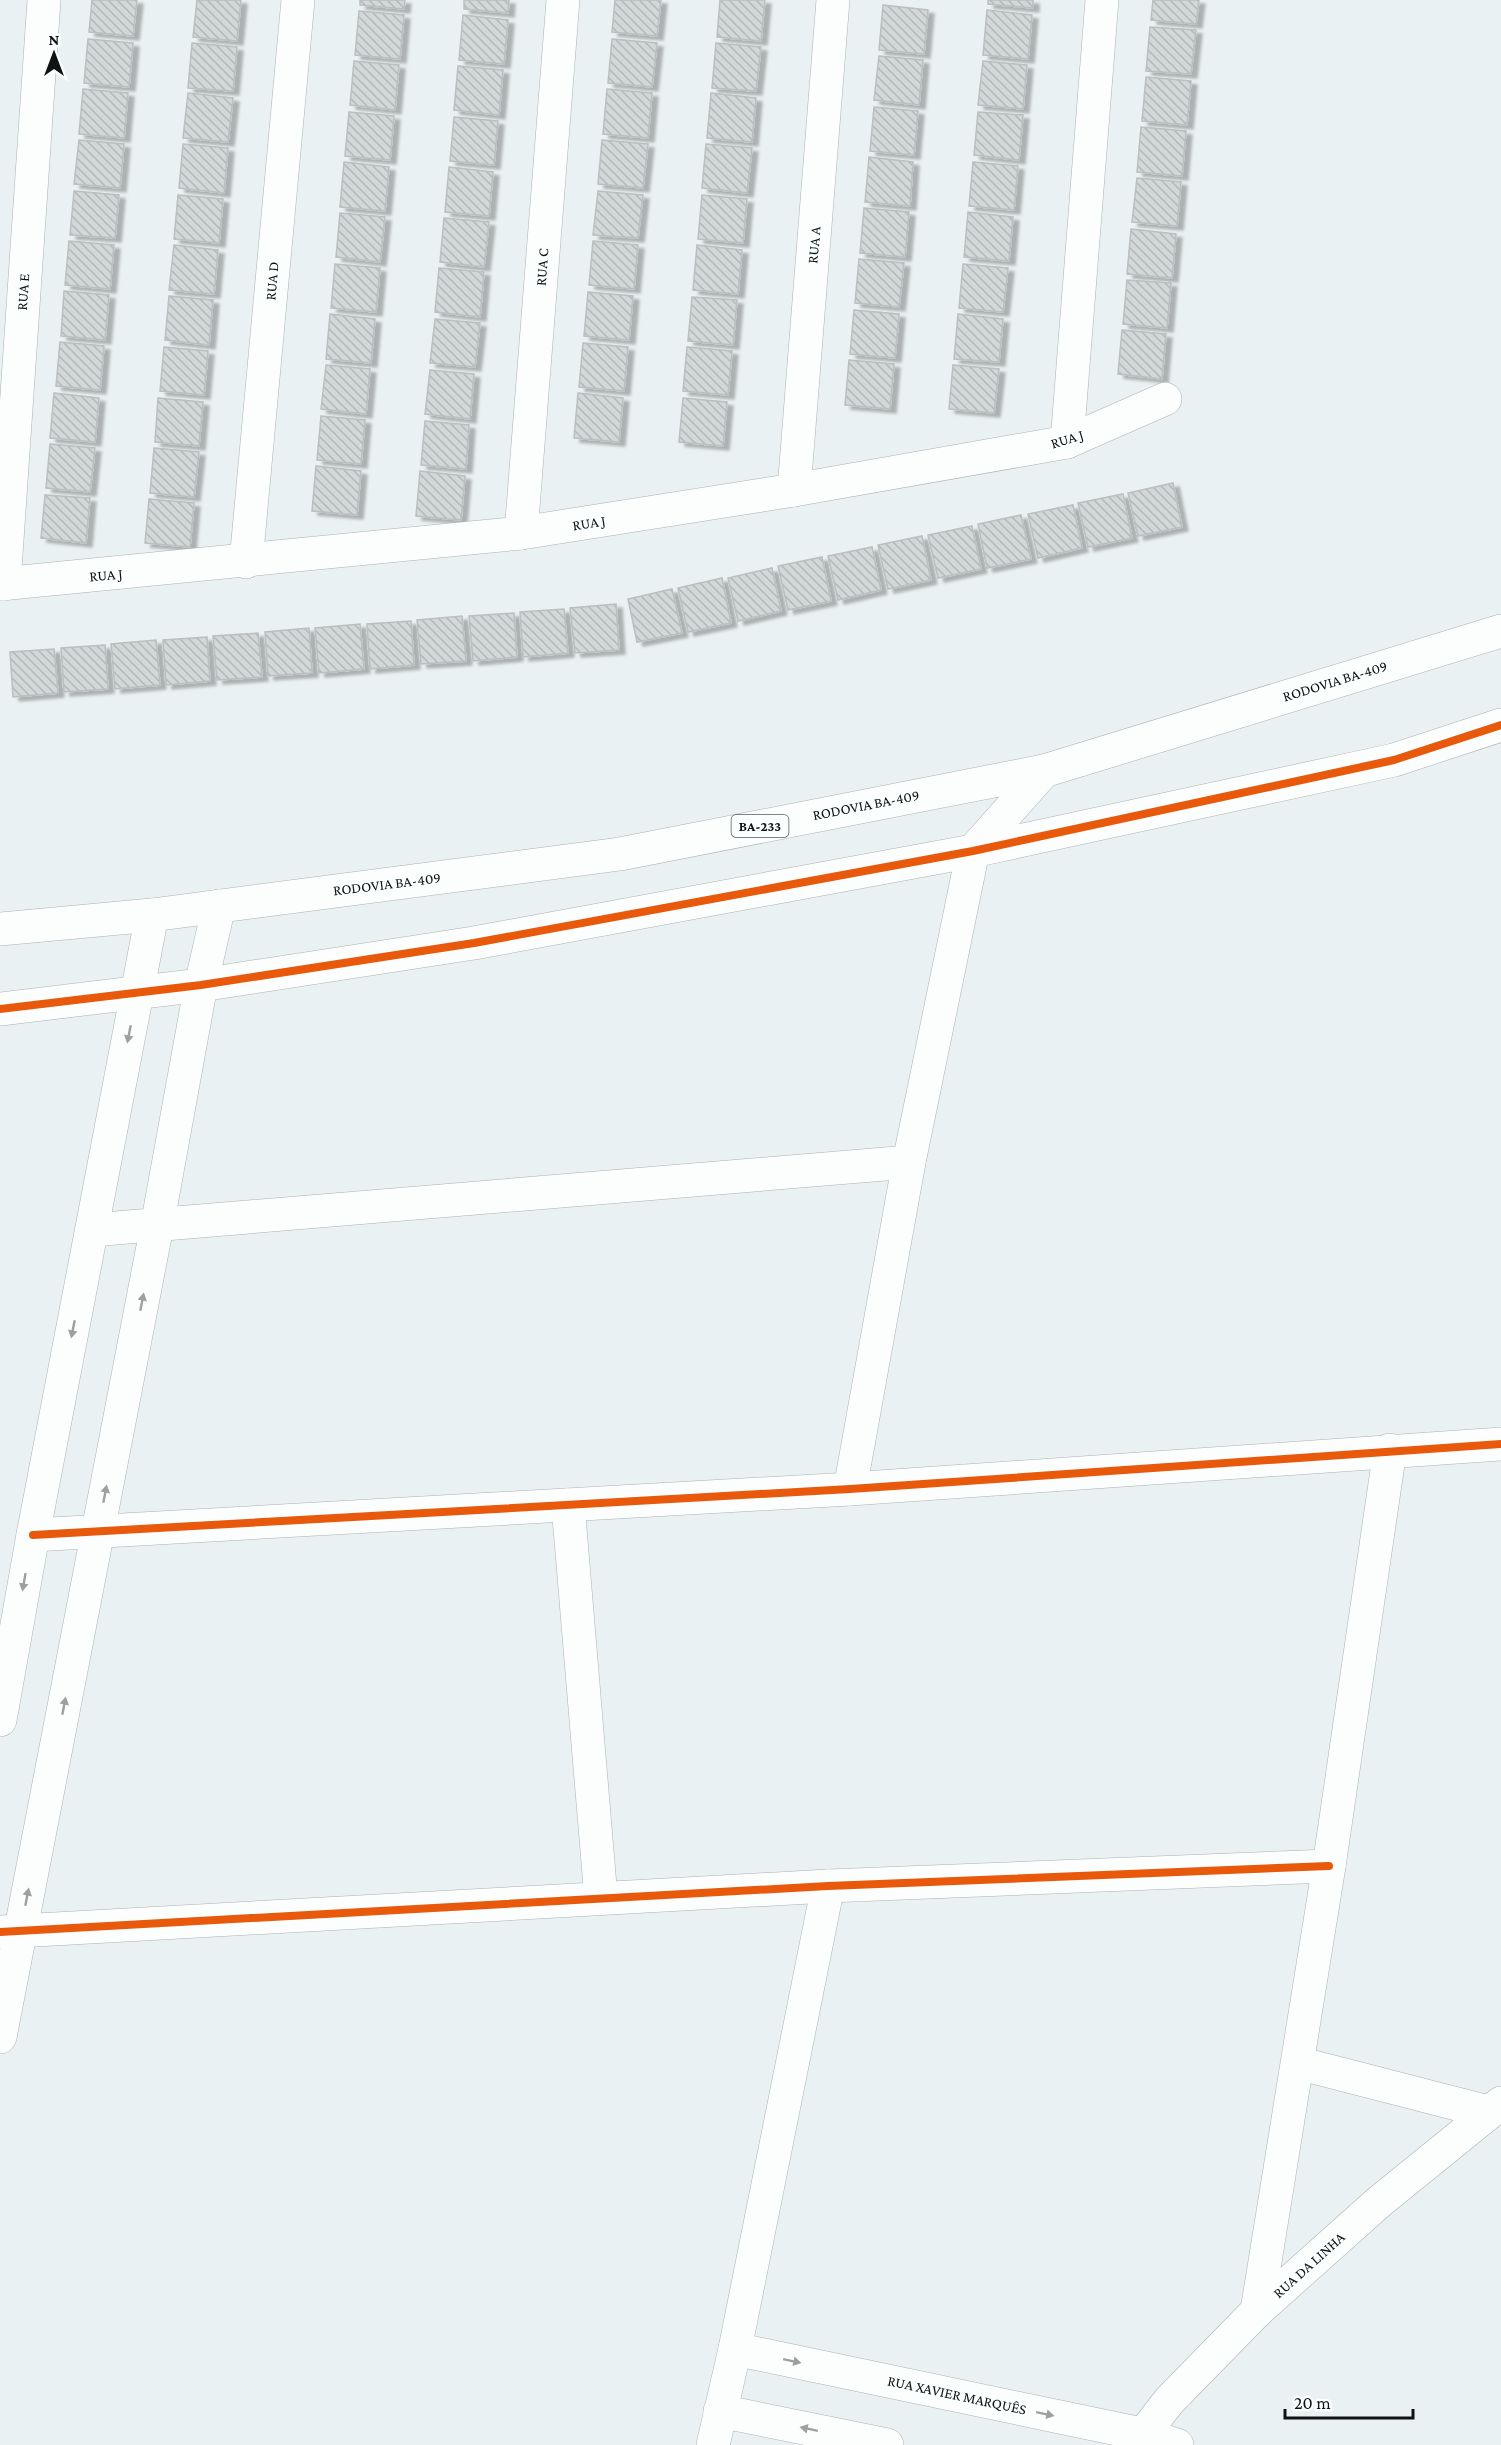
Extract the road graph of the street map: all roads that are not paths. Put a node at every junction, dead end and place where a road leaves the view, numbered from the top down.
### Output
1 (44, 0) edge
2 (298, 0) edge
3 (563, 0) edge
4 (833, 0) edge
5 (1102, 0) edge
6 (9, 350) edge
7 (1165, 399) dead end
8 (1067, 442) junction
9 (794, 490) junction
10 (521, 533) junction
11 (246, 561) junction
12 (2, 584) edge
13 (1501, 631) edge
14 (1501, 725) edge
15 (1044, 771) junction
16 (973, 851) junction
17 (219, 906) junction
18 (152, 915) junction
19 (0, 929) edge
20 (201, 985) junction
21 (137, 992) junction
22 (0, 1009) edge
23 (909, 1162) junction
24 (157, 1226) junction
25 (92, 1230) junction
26 (1501, 1444) edge
27 (1390, 1450) junction
28 (850, 1489) junction
29 (568, 1505) junction
30 (97, 1533) junction
31 (33, 1535) junction
32 (0, 1720) edge
33 (1329, 1866) junction
34 (828, 1886) junction
35 (601, 1898) junction
36 (10, 1931) edge
37 (0, 2037) edge
38 (1298, 2063) junction
39 (1494, 2108) edge
40 (1257, 2311) junction
41 (735, 2349) junction
42 (720, 2411) junction
43 (1138, 2439) edge
44 (713, 2445) edge
45 (887, 2445) edge
46 (1177, 2445) edge

1 - 6 street, RUA E
2 - 11 street, RUA D
3 - 10 street, RUA C
4 - 9 street, RUA A
5 - 8 street
6 - 12 street, RUA E
7 - 8 street, RUA J
8 - 9 street, RUA J
9 - 10 street, RUA J
10 - 11 street, RUA J
11 - 12 street, RUA J
13 - 15 street, RODOVIA BA-409 / BA-233
14 - 16 street
15 - 16 street
15 - 17 street, RODOVIA BA-409 / BA-233
16 - 20 street
16 - 23 street
17 - 18 street, RODOVIA BA-409 / BA-233
17 - 20 street
18 - 19 street, RODOVIA BA-409 / BA-233
18 - 21 street
20 - 21 street
20 - 24 street
21 - 22 street
21 -> 25 street
23 - 24 street
23 - 28 street
24 - 25 street
30 -> 24 street
25 -> 31 street
26 - 27 street
27 - 28 street
27 - 33 street
28 - 29 street
29 - 30 street
29 - 35 street
30 - 31 street
36 -> 30 street
31 -> 32 street
33 - 34 street
33 - 38 street
34 - 35 street
34 - 41 street
35 - 36 street
36 - 37 street
38 - 39 street
38 - 40 street
39 - 40 street, RUA DA LINHA
40 - 43 street, RUA DA LINHA
41 - 42 street
41 -> 43 street, RUA XAVIER MARQUÊS
42 - 44 street
45 -> 42 street
43 - 46 street, RUA XAVIER MARQUÊS

